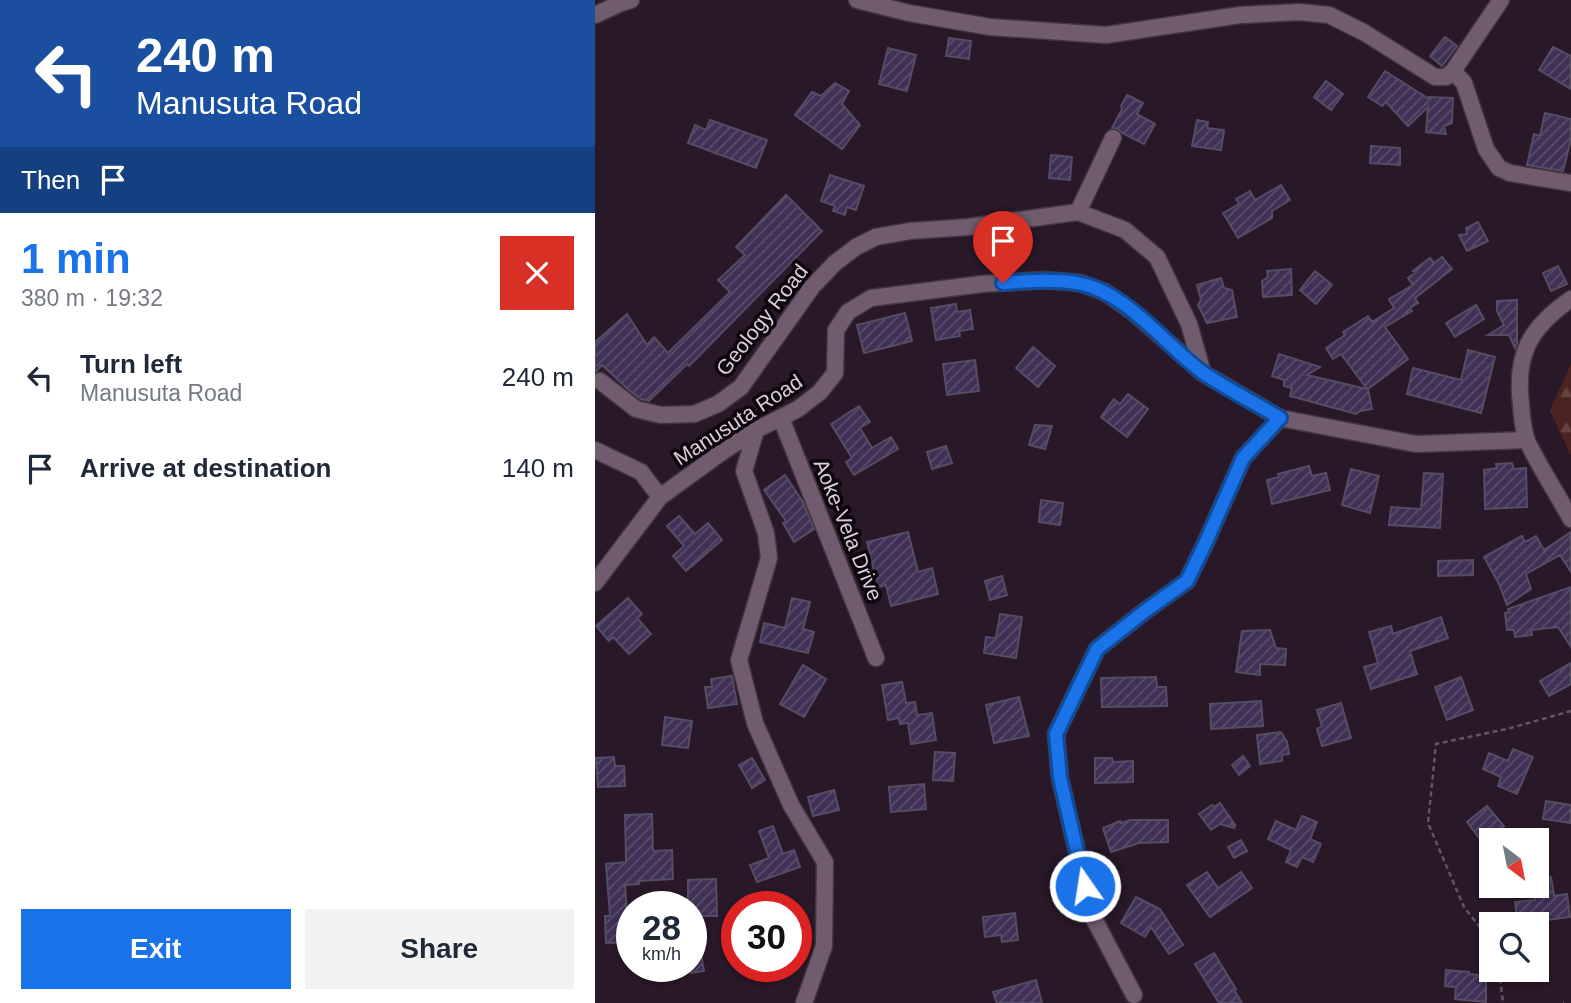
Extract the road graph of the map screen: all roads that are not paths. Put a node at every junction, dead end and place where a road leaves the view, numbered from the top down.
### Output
1 (631, 0) edge
2 (857, 0) edge
3 (1501, 0) edge
4 (595, 15) edge
5 (1453, 71) junction
6 (1113, 138) dead end
7 (1571, 183) edge
8 (1078, 212) junction
9 (1571, 299) edge
10 (1203, 373) junction
11 (600, 381) dead end
12 (781, 418) junction
13 (1280, 418) junction
14 (756, 430) junction
15 (1527, 440) junction
16 (595, 450) edge
17 (660, 497) junction
18 (1571, 519) edge
19 (595, 583) edge
20 (876, 658) dead end
21 (1134, 995) dead end
22 (804, 1003) edge

1 - 4 street
2 - 5 street
3 - 5 street
5 - 7 street
6 - 8 street
8 - 10 street, Geology Road
8 - 11 street, Geology Road
9 - 15 street
10 - 12 street, Manusuta Road
10 - 13 street, Manusuta Road
12 - 14 street, Manusuta Road
12 - 20 street, Aoke-Vela Drive
13 - 15 street, Manusuta Road
13 - 21 street
14 - 17 street, Manusuta Road
14 - 22 street
15 - 18 street
16 - 17 street
17 - 19 street, Manusuta Road

